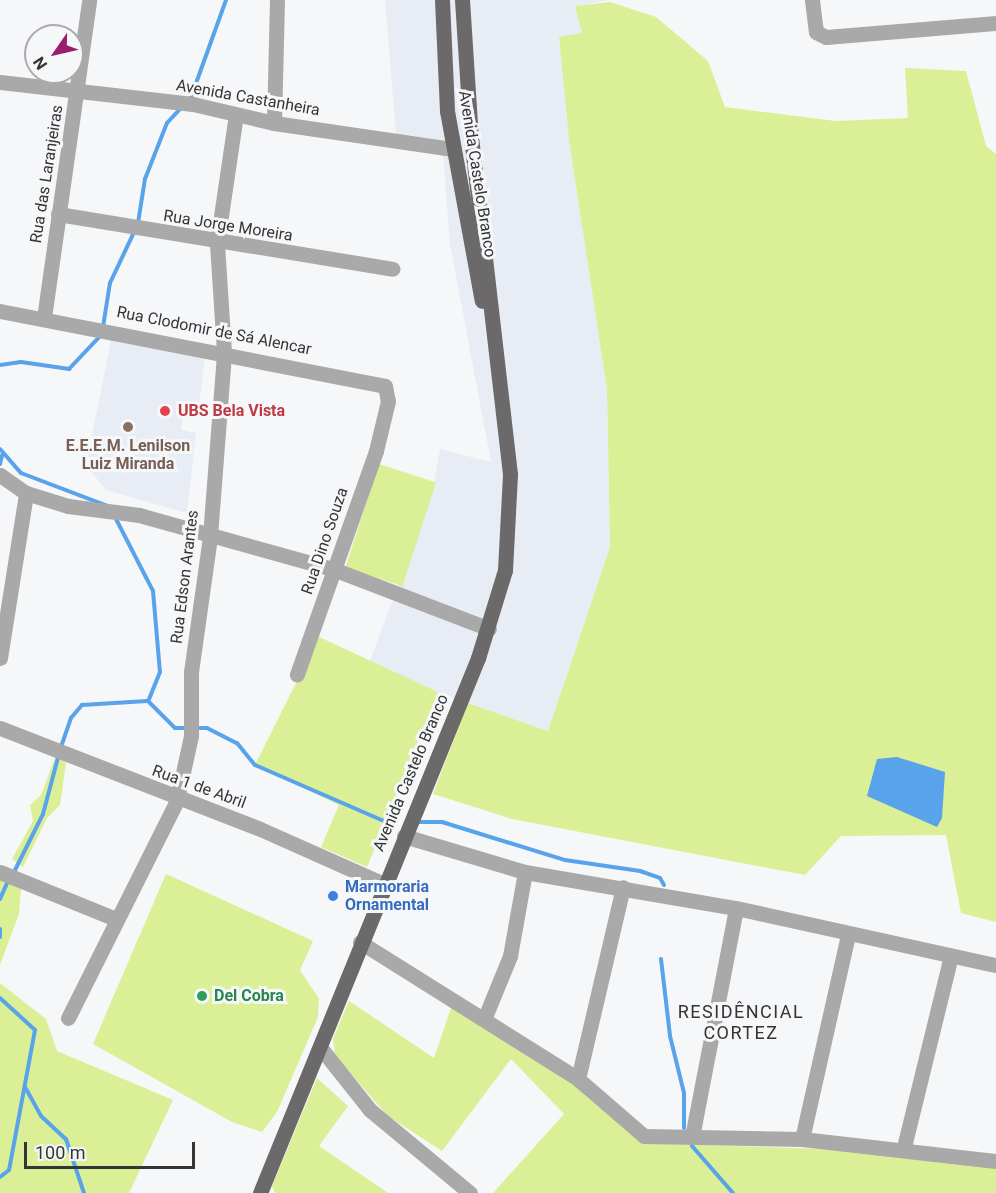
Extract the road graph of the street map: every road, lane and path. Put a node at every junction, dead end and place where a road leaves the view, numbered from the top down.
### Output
1 (90, 0) edge
2 (277, 0) edge
3 (442, 0) edge
4 (462, 0) edge
5 (812, 0) edge
6 (996, 23) edge
7 (0, 82) edge
8 (78, 95) junction
9 (236, 115) junction
10 (274, 123) junction
11 (453, 149) junction
12 (58, 214) junction
13 (217, 243) junction
14 (393, 269) dead end
15 (0, 311) edge
16 (44, 318) junction
17 (493, 350) junction
18 (224, 352) junction
19 (383, 419) joint
20 (0, 476) edge
21 (26, 493) junction
22 (210, 536) junction
23 (333, 569) junction
24 (489, 629) junction
25 (0, 658) edge
26 (297, 674) dead end
27 (0, 728) edge
28 (177, 800) junction
29 (404, 836) junction
30 (525, 872) junction
31 (7, 875) edge
32 (384, 884) junction
33 (623, 887) junction
34 (736, 908) junction
35 (116, 919) junction
36 (848, 935) junction
37 (360, 942) junction
38 (951, 956) junction
39 (996, 965) edge
40 (485, 1017) junction
41 (68, 1018) dead end
42 (320, 1047) junction
43 (578, 1078) junction
44 (692, 1137) junction
45 (802, 1139) junction
46 (904, 1147) junction
47 (996, 1161) edge
48 (260, 1193) edge
49 (470, 1193) edge

1 - 8 street, Rua das Laranjeiras
2 - 10 street
3 - 11 main road, Avenida Castelo Branco
4 - 17 main road, Avenida Castelo Branco
5 - 6 street
7 - 8 street, Avenida Castanheira
8 - 9 street, Avenida Castanheira
8 - 12 street, Rua das Laranjeiras
9 - 10 street, Avenida Castanheira
9 - 13 street, Rua Edson Arantes
10 - 11 street, Avenida Castanheira
11 - 17 main road, Avenida Castelo Branco
12 - 13 street, Rua Jorge Moreira
12 - 16 street, Rua das Laranjeiras
13 - 14 street, Rua Jorge Moreira
13 - 18 street, Rua Edson Arantes
15 - 16 street, Rua Clodomir de Sá Alencar
16 - 18 street, Rua Clodomir de Sá Alencar
17 - 24 main road, Avenida Castelo Branco
18 - 19 street, Rua Clodomir de Sá Alencar
18 - 22 street, Rua Edson Arantes
19 - 23 street, Rua Dino Souza
20 - 21 street
21 - 22 street
21 - 25 street
22 - 23 street
22 - 28 street, Rua Edson Arantes
23 - 24 street
23 - 26 street, Rua Dino Souza
24 - 29 main road, Avenida Castelo Branco
27 - 28 street, Rua 1 de Abril
28 - 32 street, Rua 1 de Abril
28 - 35 street, Rua Edson Arantes
29 - 30 street
29 - 32 main road, Avenida Castelo Branco
30 - 33 street
30 - 40 street
31 - 35 street
32 - 37 main road, Avenida Castelo Branco
33 - 34 street
33 - 43 street
34 - 36 street
34 - 44 street
35 - 41 street, Rua Edson Arantes
36 - 38 street
36 - 45 street
37 - 40 street
37 - 42 main road, Avenida Castelo Branco
38 - 39 street
38 - 46 street
40 - 43 street
42 - 48 main road, Avenida Castelo Branco
42 - 49 street
43 - 44 street
44 - 45 street
45 - 46 street
46 - 47 street

